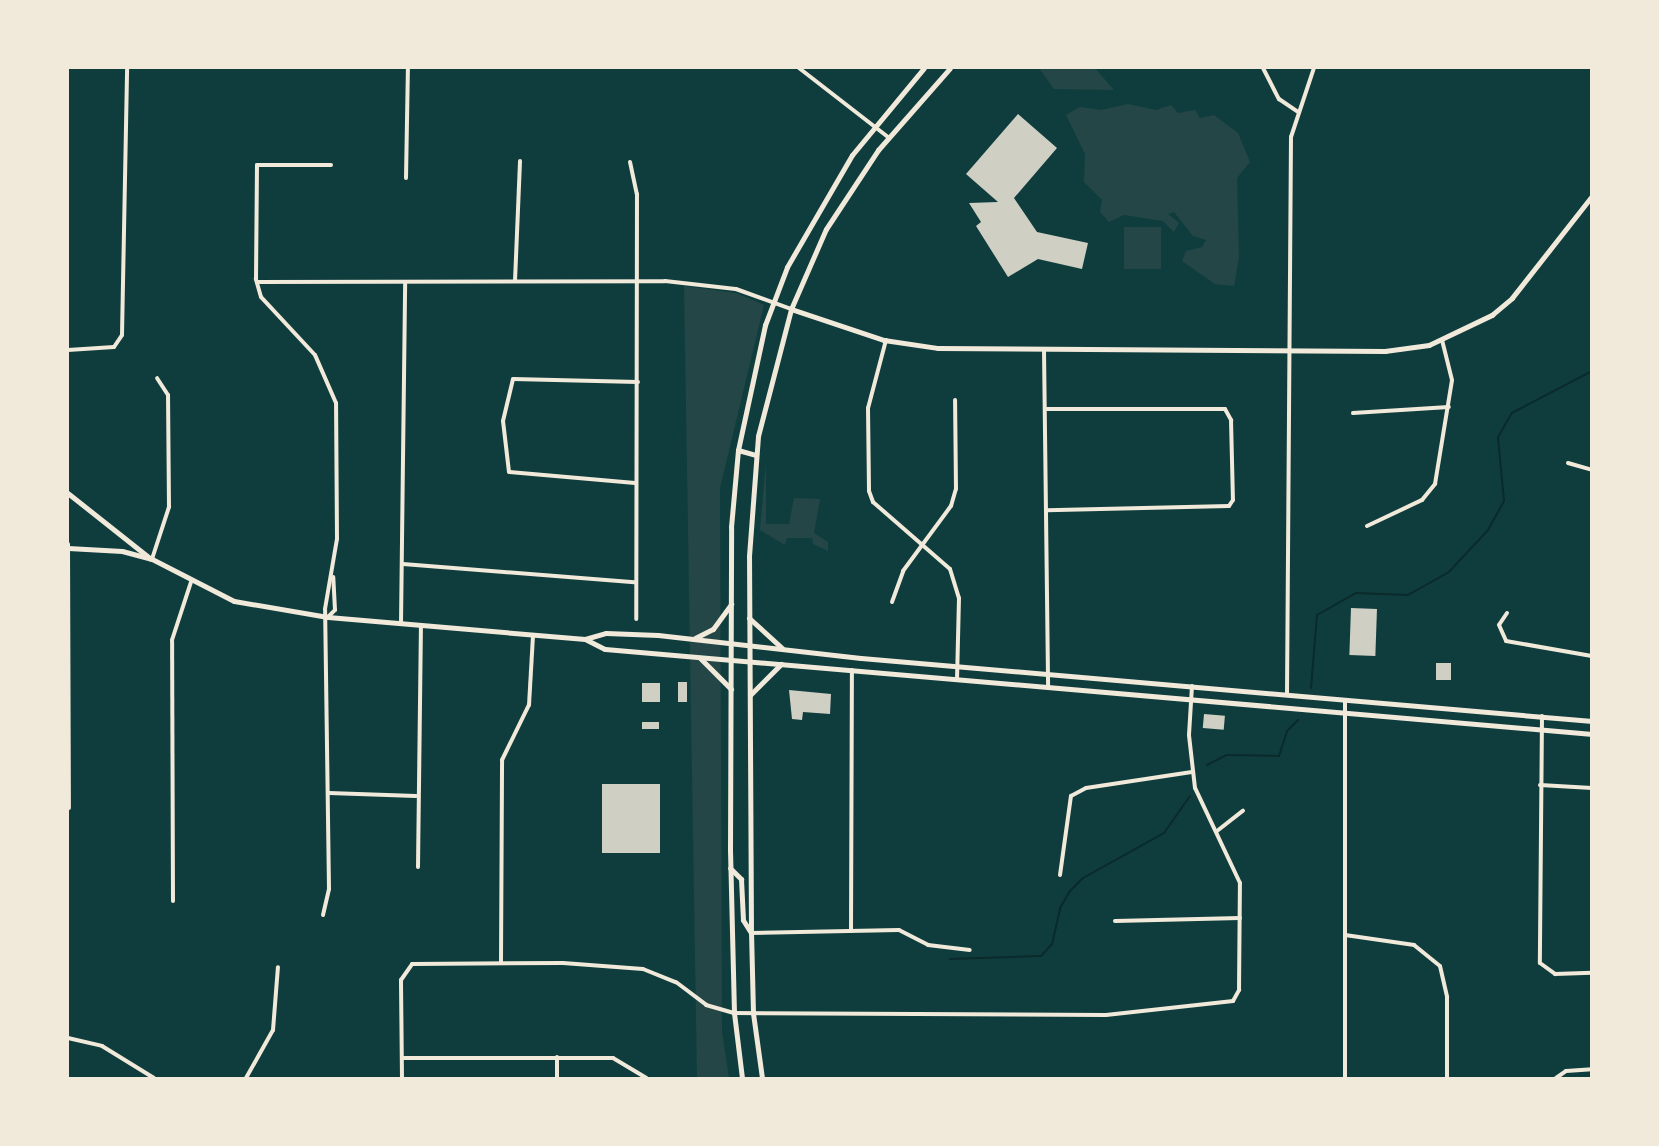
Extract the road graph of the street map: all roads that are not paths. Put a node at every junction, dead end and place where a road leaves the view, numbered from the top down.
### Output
1 (127, 68) edge
2 (408, 68) edge
3 (799, 68) edge
4 (924, 68) edge
5 (950, 68) edge
6 (1263, 68) edge
7 (1314, 68) edge
8 (1297, 111) junction
9 (875, 124) junction
10 (888, 137) junction
11 (520, 161) dead end
12 (630, 162) dead end
13 (331, 165) dead end
14 (406, 178) dead end
15 (1592, 196) edge
16 (515, 281) junction
17 (637, 281) junction
18 (257, 282) junction
19 (405, 283) junction
20 (773, 302) junction
21 (791, 309) junction
22 (886, 340) junction
23 (1442, 340) junction
24 (68, 350) edge
25 (1044, 350) junction
26 (1289, 352) junction
27 (157, 378) dead end
28 (638, 382) junction
29 (955, 400) dead end
30 (1449, 407) junction
31 (1047, 409) junction
32 (1353, 413) dead end
33 (738, 450) junction
34 (755, 455) junction
35 (1568, 463) dead end
36 (1592, 470) edge
37 (635, 483) junction
38 (68, 493) edge
39 (1047, 510) junction
40 (1367, 526) dead end
41 (923, 542) junction
42 (68, 546) edge
43 (152, 559) junction
44 (403, 564) junction
45 (333, 577) junction
46 (191, 582) junction
47 (634, 582) junction
48 (892, 602) dead end
49 (732, 603) junction
50 (1507, 613) dead end
51 (328, 617) junction
52 (749, 618) junction
53 (636, 619) dead end
54 (401, 623) junction
55 (421, 625) junction
56 (533, 634) junction
57 (585, 639) junction
58 (693, 639) junction
59 (732, 644) junction
60 (749, 646) junction
61 (783, 649) junction
62 (693, 656) junction
63 (1592, 656) edge
64 (732, 659) junction
65 (749, 661) junction
66 (905, 661) junction
67 (781, 664) junction
68 (957, 665) junction
69 (852, 670) junction
70 (1044, 673) junction
71 (904, 674) junction
72 (957, 678) junction
73 (1048, 686) junction
74 (1192, 687) junction
75 (732, 691) junction
76 (1287, 695) junction
77 (750, 696) junction
78 (1191, 699) junction
79 (1345, 699) junction
80 (1345, 712) junction
81 (1542, 716) junction
82 (1592, 721) edge
83 (1541, 729) junction
84 (1592, 734) edge
85 (1192, 772) junction
86 (1540, 785) junction
87 (1592, 788) edge
88 (329, 793) junction
89 (416, 796) junction
90 (69, 808) dead end
91 (1243, 811) dead end
92 (1217, 831) junction
93 (418, 867) dead end
94 (730, 868) junction
95 (1060, 875) dead end
96 (173, 901) dead end
97 (322, 915) dead end
98 (1240, 918) junction
99 (1115, 921) dead end
100 (851, 931) junction
101 (751, 933) junction
102 (1345, 935) junction
103 (970, 950) dead end
104 (501, 962) junction
105 (278, 967) dead end
106 (1592, 973) edge
107 (734, 1012) junction
108 (753, 1013) junction
109 (68, 1038) edge
110 (403, 1058) junction
111 (557, 1058) junction
112 (1592, 1070) edge
113 (154, 1078) edge
114 (246, 1078) edge
115 (402, 1078) edge
116 (557, 1078) edge
117 (646, 1078) edge
118 (742, 1078) edge
119 (762, 1078) edge
120 (1345, 1078) edge
121 (1447, 1078) edge
122 (1556, 1078) edge

1 - 24 street
2 - 14 street
3 - 9 street
4 - 9 main road
5 - 10 main road
6 - 8 street
7 - 8 street
8 - 26 street
9 - 10 street
9 - 20 main road
10 - 21 main road
11 - 16 street
12 - 17 street
13 - 18 street
15 - 23 street
16 - 17 street
16 - 19 street
17 - 20 street
17 - 28 street
18 - 19 street
18 - 45 street
19 - 44 street
20 - 21 street
20 - 33 main road
21 - 22 street
21 - 34 main road
22 - 25 street
22 - 41 street
23 - 26 street
23 - 30 street
25 - 26 street
25 - 31 street
26 - 76 street
27 - 43 street
28 - 37 street
28 - 37 street
29 - 41 street
30 - 32 street
30 - 40 street
31 - 39 street
31 - 39 street
33 - 34 main road
33 - 49 main road
34 - 52 main road
35 - 36 street
37 - 47 street
38 - 43 street
39 - 70 street
41 - 48 street
41 - 68 street
42 - 43 main road
42 - 90 street
43 - 46 main road
44 - 47 street
44 - 54 street
45 - 51 street
45 - 51 street
46 - 51 main road
46 - 96 street
47 - 53 street
49 - 58 main road
49 - 59 main road
50 - 63 street
51 - 54 main road
51 - 88 street
52 - 60 main road
52 - 61 main road
54 - 55 main road
55 - 56 main road
55 - 89 street
56 - 57 main road
56 - 104 street
57 - 58 main road
57 - 62 main road
58 - 59 main road
59 - 60 main road
59 - 64 main road
60 - 61 main road
60 - 65 main road
61 - 66 main road
62 - 64 main road
62 - 75 main road
64 - 65 main road
64 - 75 main road
65 - 67 main road
65 - 77 main road
66 - 68 main road
66 - 71 main road
67 - 69 main road
67 - 77 main road
68 - 70 main road
68 - 72 street
69 - 71 main road
69 - 100 street
70 - 73 street
70 - 74 main road
71 - 72 main road
72 - 73 main road
73 - 78 main road
74 - 76 main road
74 - 78 street
75 - 94 main road
76 - 79 main road
77 - 101 main road
78 - 80 main road
78 - 85 street
79 - 80 street
79 - 81 main road
80 - 83 main road
80 - 102 street
81 - 82 main road
81 - 83 street
83 - 84 main road
83 - 86 street
85 - 92 street
85 - 95 street
86 - 87 street
86 - 106 street
88 - 89 street
88 - 97 street
89 - 93 street
91 - 92 street
92 - 98 street
94 - 101 main road
94 - 107 main road
98 - 99 street
98 - 108 street
100 - 101 street
100 - 103 street
101 - 108 main road
102 - 120 street
102 - 121 street
104 - 107 street
104 - 110 street
105 - 114 street
107 - 108 street
107 - 118 main road
108 - 119 main road
109 - 113 street
110 - 111 street
110 - 115 street
111 - 116 street
111 - 117 street
112 - 122 street

